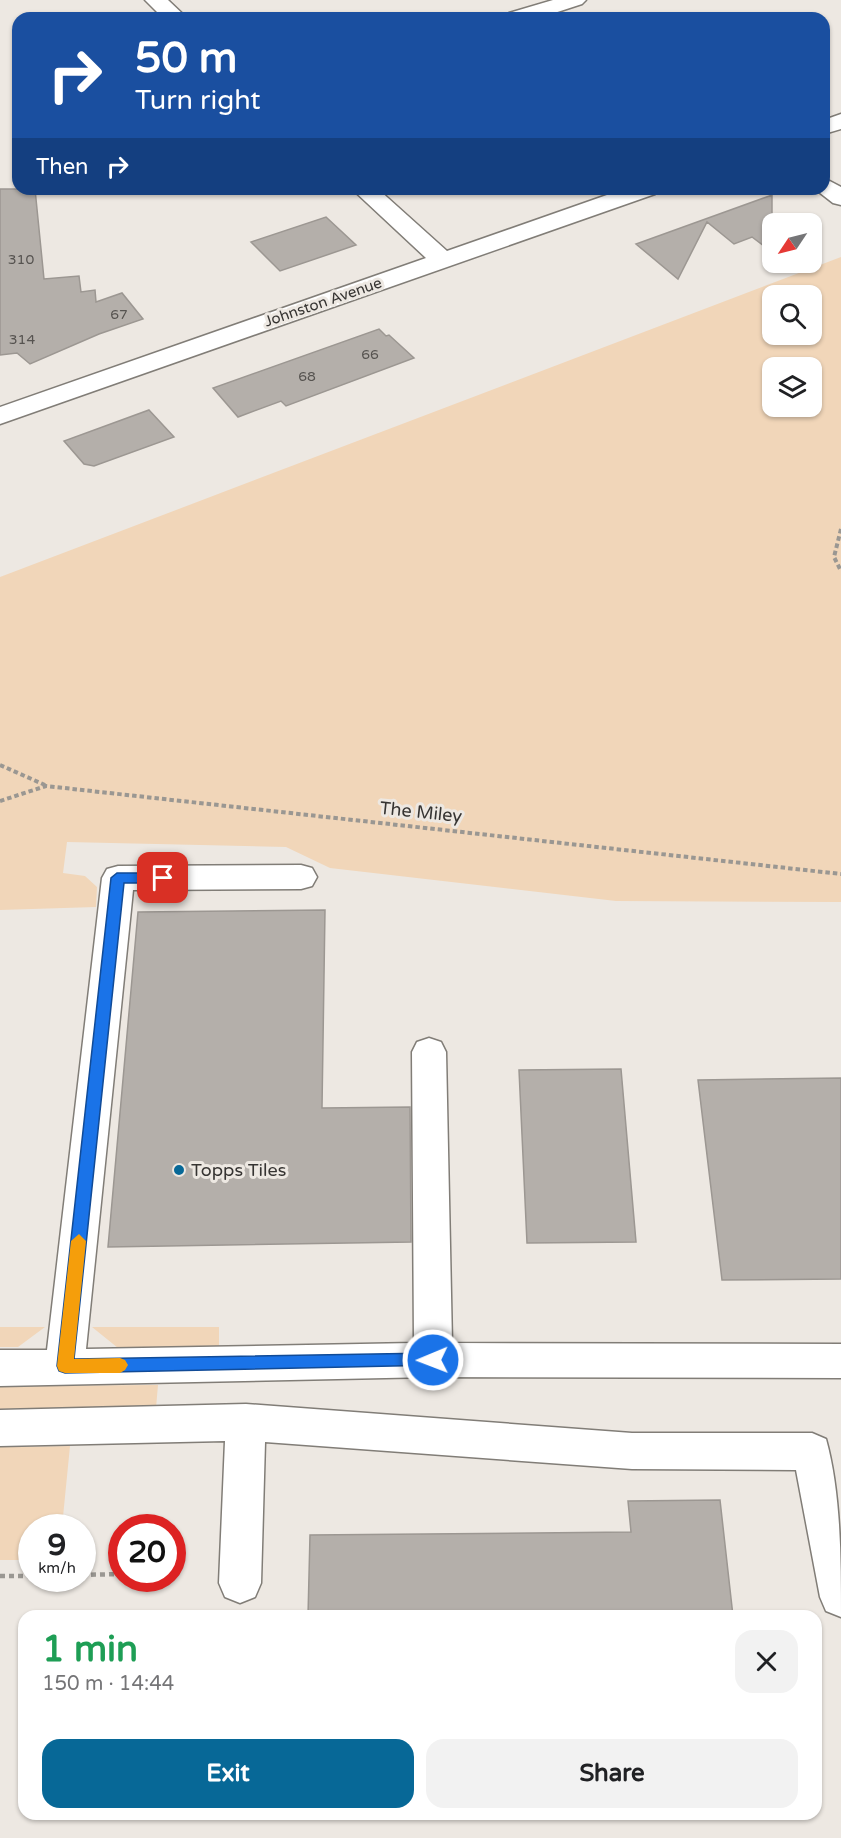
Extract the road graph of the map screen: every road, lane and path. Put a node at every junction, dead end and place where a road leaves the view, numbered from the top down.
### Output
1 (156, 0) edge
2 (575, 0) edge
3 (169, 12) edge
4 (536, 12) edge
5 (371, 195) edge
6 (630, 195) edge
7 (442, 260) junction
8 (0, 416) edge
9 (841, 529) edge
10 (841, 571) edge
11 (0, 765) edge
12 (46, 786) junction
13 (0, 801) edge
14 (841, 874) edge
15 (301, 877) dead end
16 (429, 1052) dead end
17 (433, 1360) junction
18 (841, 1361) edge
19 (65, 1366) junction
20 (0, 1368) edge
21 (246, 1422) junction
22 (0, 1428) edge
23 (0, 1576) edge
24 (18, 1576) edge
25 (240, 1583) dead end
26 (841, 1597) edge

1 - 3 street
2 - 4 street
5 - 7 street
6 - 7 street, Johnston Avenue
7 - 8 street, Johnston Avenue
9 - 10 path
11 - 12 path
12 - 13 path, The Miley
12 - 14 path, The Miley
15 - 19 street
16 - 17 street
17 - 18 street
17 - 19 street
19 - 20 street
21 - 22 street
21 - 25 street
21 - 26 street
23 - 24 path

